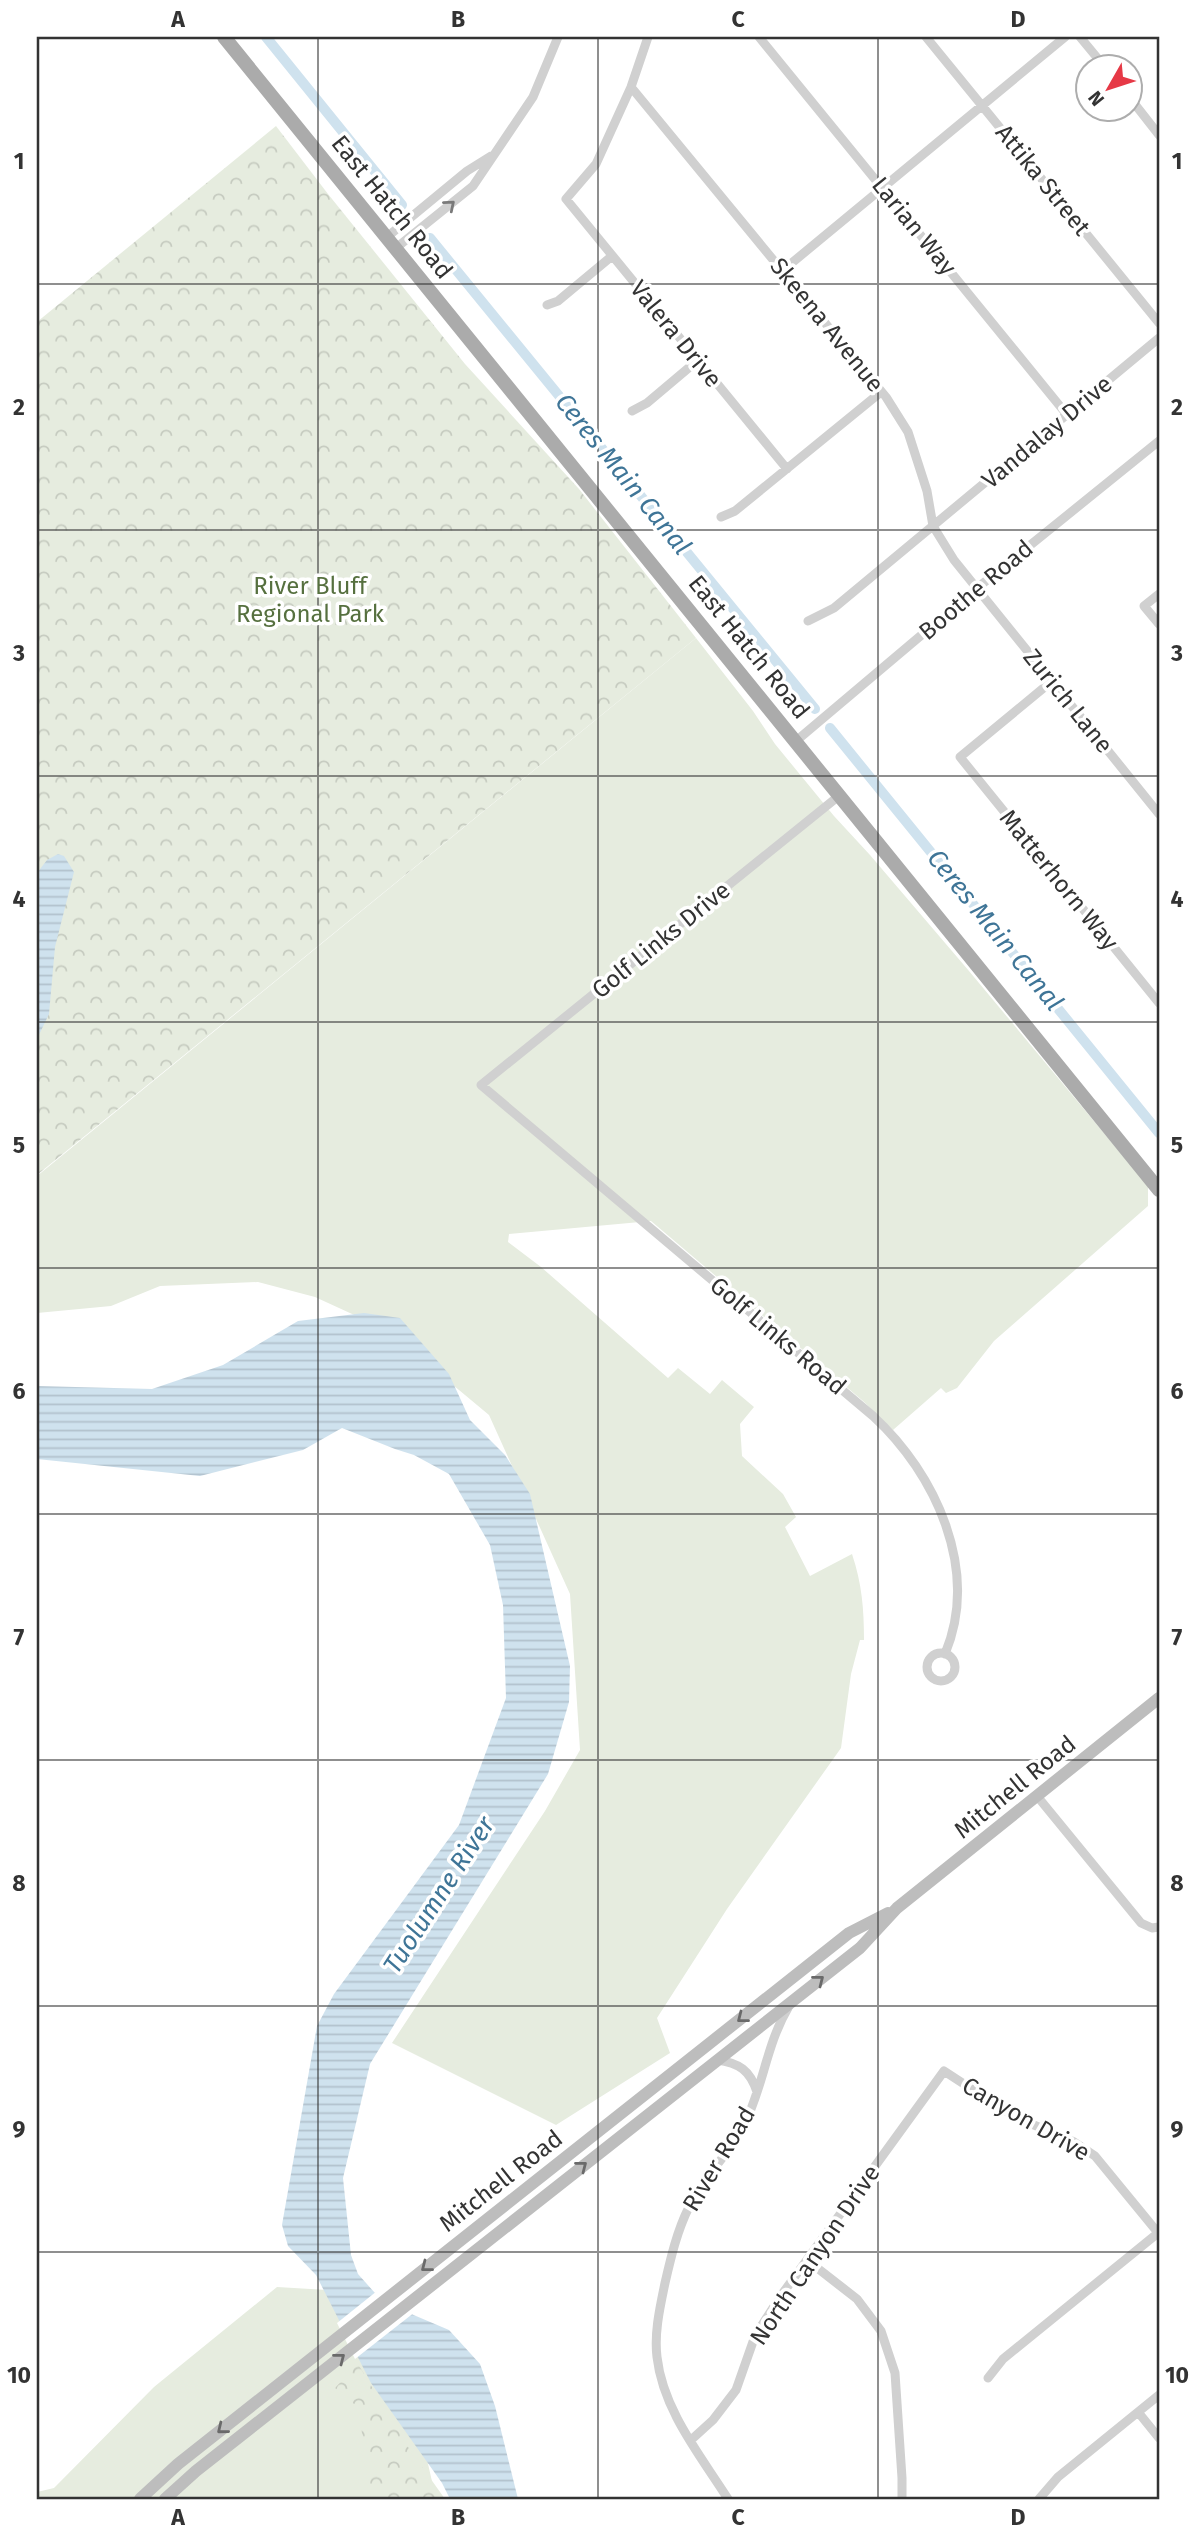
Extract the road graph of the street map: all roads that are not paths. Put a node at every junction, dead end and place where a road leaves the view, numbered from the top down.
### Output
1 (224, 37) edge
2 (558, 37) edge
3 (648, 37) edge
4 (759, 37) edge
5 (926, 37) edge
6 (1065, 37) edge
7 (1080, 37) edge
8 (1092, 52) edge
9 (631, 87) junction
10 (982, 105) junction
11 (1144, 116) edge
12 (1159, 135) edge
13 (495, 154) junction
14 (882, 187) junction
15 (392, 242) junction
16 (612, 256) junction
17 (782, 271) junction
18 (547, 306) dead end
19 (1159, 323) edge
20 (1159, 338) edge
21 (698, 360) junction
22 (881, 392) junction
23 (632, 411) dead end
24 (1068, 416) junction
25 (1159, 441) edge
26 (787, 469) junction
27 (722, 517) dead end
28 (933, 526) junction
29 (976, 589) junction
30 (1159, 594) edge
31 (808, 621) dead end
32 (1159, 624) edge
33 (1052, 681) junction
34 (796, 741) junction
35 (840, 795) junction
36 (1159, 814) edge
37 (1159, 1003) edge
38 (481, 1086) joint
39 (1159, 1189) edge
40 (945, 1654) dead end
41 (1159, 1698) edge
42 (1037, 1796) junction
43 (897, 1908) junction
44 (1155, 1927) edge
45 (792, 2002) junction
46 (716, 2060) junction
47 (944, 2071) joint
48 (757, 2092) junction
49 (1159, 2233) edge
50 (807, 2260) junction
51 (988, 2378) dead end
52 (1159, 2395) edge
53 (1138, 2412) junction
54 (1159, 2438) edge
55 (691, 2440) junction
56 (140, 2499) edge
57 (164, 2499) edge
58 (729, 2499) edge
59 (902, 2499) edge
60 (1039, 2499) edge

1 - 15 main road, East Hatch Road
2 - 13 street
3 - 9 street
4 - 14 street, Larian Way
5 - 10 street, Attika Street
6 - 10 street
7 - 8 street
9 - 16 street, Valera Drive
9 - 17 street, Skeena Avenue
10 - 14 street
10 - 19 street, Attika Street
11 - 12 street
13 - 15 street
15 -> 13 street
14 - 17 street
14 - 24 street, Larian Way
15 - 34 main road, East Hatch Road
16 - 18 street
16 - 21 street, Valera Drive
17 - 22 street, Skeena Avenue
20 - 24 street, Vandalay Drive
21 - 23 street
21 - 26 street, Valera Drive
22 - 26 street
22 - 28 street, Skeena Avenue
24 - 28 street, Vandalay Drive
25 - 29 street, Boothe Road
26 - 27 street
28 - 29 street, Skeena Avenue
28 - 31 street, Vandalay Drive
29 - 33 street, Zurich Lane
29 - 34 street, Boothe Road
30 - 32 street
33 - 36 street, Zurich Lane
33 - 37 street, Matterhorn Way
34 - 35 main road, East Hatch Road
35 - 38 street, Golf Links Drive
35 - 39 main road, East Hatch Road
38 - 40 street, Golf Links Road
41 - 42 main road, Mitchell Road
42 - 43 main road, Mitchell Road
42 - 44 street
45 -> 43 main road, Mitchell Road
43 -> 56 main road, Mitchell Road
45 - 46 main road, Mitchell Road
45 - 48 street, River Road
46 - 48 street, River Road
57 -> 46 main road, Mitchell Road
47 - 49 street, Canyon Drive
47 - 50 street, North Canyon Drive
48 - 55 street, River Road
49 - 51 street
50 - 55 street, North Canyon Drive
50 - 59 street
52 - 53 street
53 - 54 street
53 - 60 street
55 - 58 street, River Road

